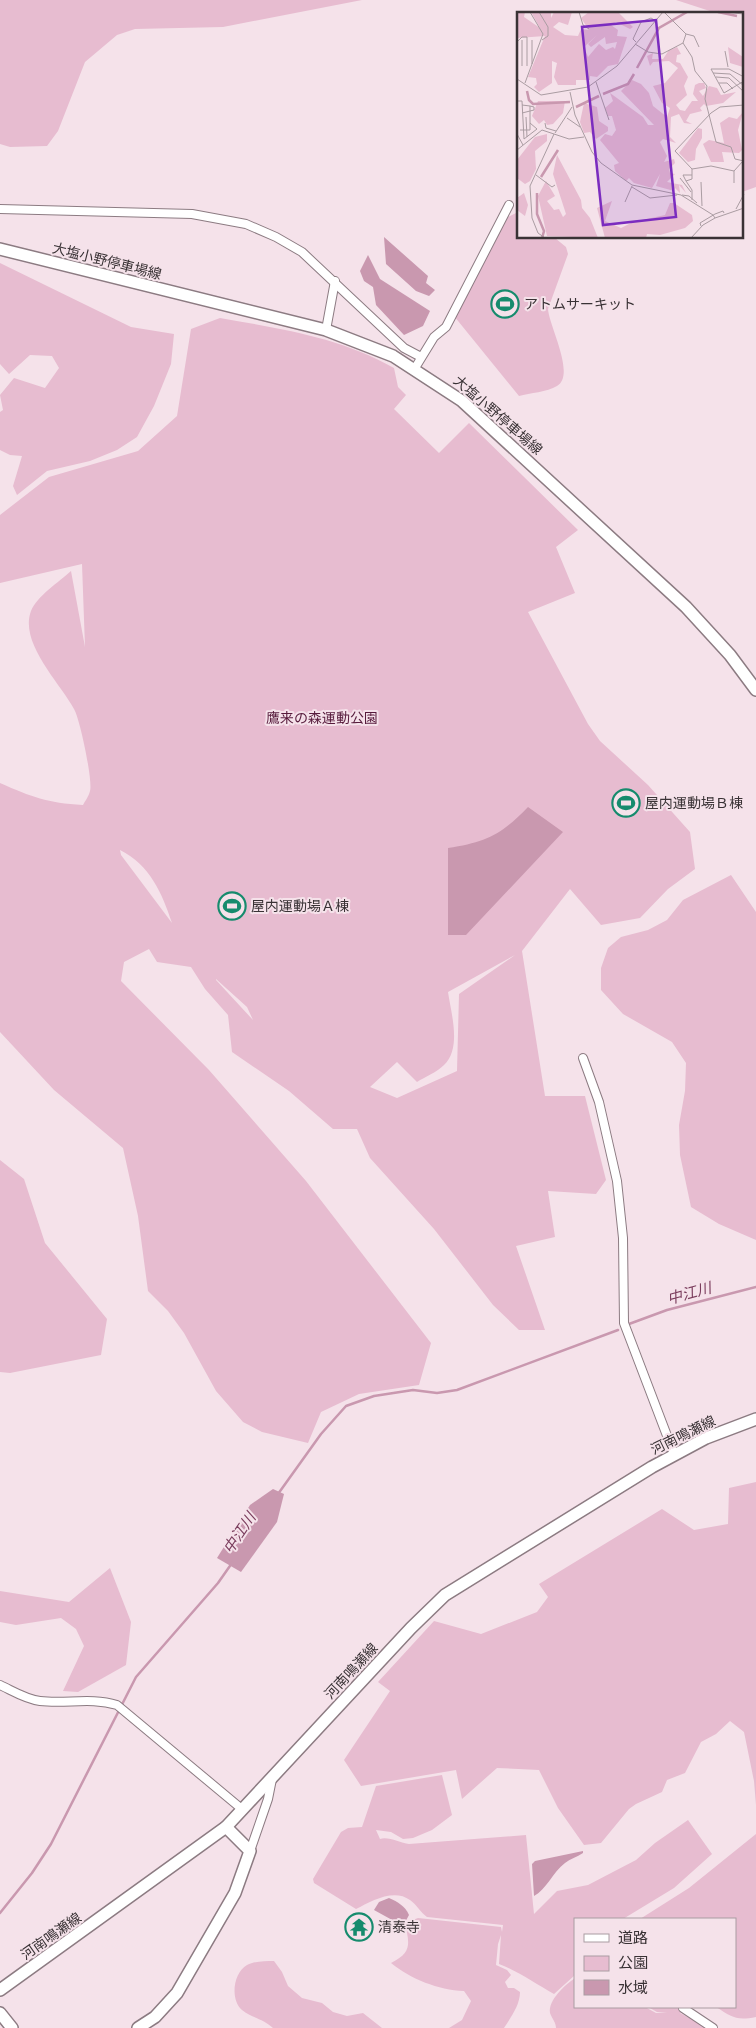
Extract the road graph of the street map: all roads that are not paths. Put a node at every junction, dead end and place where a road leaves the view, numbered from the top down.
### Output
1 (509, 205) dead end
2 (0, 209) edge
3 (0, 249) edge
4 (335, 281) junction
5 (326, 330) junction
6 (421, 357) junction
7 (414, 368) junction
8 (756, 690) edge
9 (583, 1058) dead end
10 (756, 1419) edge
11 (674, 1454) junction
12 (0, 1685) edge
13 (272, 1779) junction
14 (243, 1810) junction
15 (226, 1827) junction
16 (250, 1852) junction
17 (0, 1990) edge
18 (683, 2008) dead end
19 (0, 2013) edge
20 (12, 2028) edge
21 (138, 2028) edge
22 (713, 2028) edge

1 - 6 street
2 - 4 street
3 - 5 main road, 大塩小野停車場線
4 - 5 street
4 - 6 street
5 - 7 main road, 大塩小野停車場線
6 - 7 street
7 - 8 main road, 大塩小野停車場線
9 - 11 street
10 - 11 main road, 河南鳴瀬線
11 - 13 main road, 河南鳴瀬線
12 - 14 street
13 - 14 main road, 河南鳴瀬線
13 - 16 street
14 - 15 main road, 河南鳴瀬線
15 - 16 main road
15 - 17 main road, 河南鳴瀬線
16 - 21 main road
18 - 22 street
19 - 20 main road

